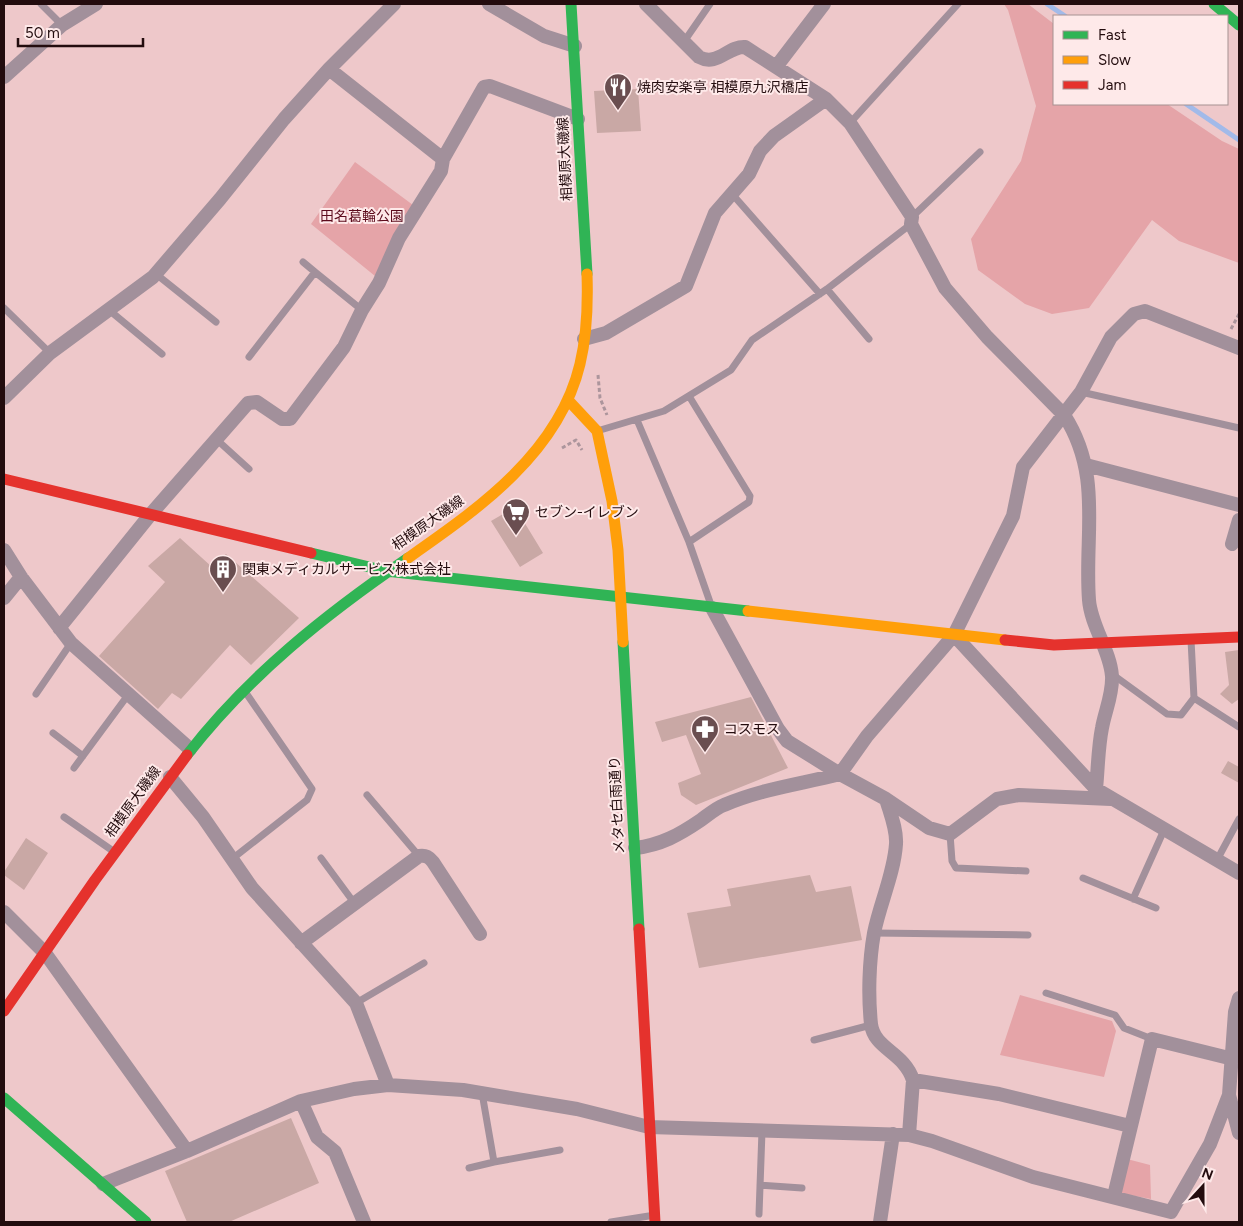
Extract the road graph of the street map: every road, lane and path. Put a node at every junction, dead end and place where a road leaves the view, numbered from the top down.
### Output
1 (41, 4) edge
2 (96, 4) edge
3 (394, 4) edge
4 (488, 4) edge
5 (571, 4) edge
6 (646, 4) edge
7 (710, 4) edge
8 (824, 4) edge
9 (1214, 4) edge
10 (955, 5) edge
11 (1227, 15) edge
12 (1228, 16) edge
13 (62, 25) junction
14 (1239, 25) edge
15 (682, 43) junction
16 (575, 46) junction
17 (776, 67) junction
18 (329, 69) junction
19 (4, 77) edge
20 (826, 99) junction
21 (578, 119) junction
22 (850, 123) junction
23 (980, 152) dead end
24 (443, 159) junction
25 (732, 195) junction
26 (912, 221) junction
27 (302, 262) dead end
28 (315, 272) junction
29 (156, 274) junction
30 (827, 289) junction
31 (820, 294) junction
32 (4, 308) edge
33 (109, 310) junction
34 (362, 310) junction
35 (216, 322) dead end
36 (584, 339) junction
37 (869, 339) dead end
38 (1239, 348) edge
39 (50, 352) junction
40 (162, 354) dead end
41 (249, 357) dead end
42 (597, 373) dead end
43 (1081, 392) junction
44 (689, 396) junction
45 (4, 398) edge
46 (568, 400) junction
47 (1064, 415) junction
48 (608, 418) dead end
49 (637, 420) junction
50 (1239, 428) edge
51 (597, 431) junction
52 (216, 439) junction
53 (1086, 465) junction
54 (249, 469) dead end
55 (4, 479) edge
56 (1239, 505) edge
57 (150, 515) junction
58 (1239, 520) edge
59 (689, 542) junction
60 (1232, 544) dead end
61 (4, 550) edge
62 (386, 571) junction
63 (21, 578) junction
64 (620, 597) junction
65 (4, 598) edge
66 (712, 608) junction
67 (59, 628) junction
68 (954, 635) junction
69 (1239, 637) edge
70 (1191, 640) junction
71 (71, 643) junction
72 (1102, 644) junction
73 (1112, 674) junction
74 (244, 690) junction
75 (36, 694) dead end
76 (128, 695) junction
77 (1194, 698) junction
78 (1239, 727) edge
79 (53, 733) dead end
80 (190, 749) junction
81 (83, 756) junction
82 (74, 768) dead end
83 (840, 774) junction
84 (170, 777) junction
85 (1096, 789) junction
86 (367, 795) dead end
87 (886, 799) junction
88 (1114, 800) junction
89 (64, 817) dead end
90 (1239, 819) edge
91 (1164, 830) junction
92 (950, 834) junction
93 (634, 848) junction
94 (114, 852) junction
95 (419, 856) junction
96 (321, 858) dead end
97 (232, 859) junction
98 (1216, 861) junction
99 (1026, 871) dead end
100 (1239, 873) edge
101 (1082, 878) dead end
102 (1133, 899) junction
103 (354, 904) junction
104 (1156, 908) dead end
105 (4, 912) edge
106 (874, 933) junction
107 (480, 934) dead end
108 (1028, 935) dead end
109 (301, 943) junction
110 (44, 953) junction
111 (424, 963) dead end
112 (1046, 993) dead end
113 (1239, 998) edge
114 (356, 1003) junction
115 (4, 1011) edge
116 (871, 1025) junction
117 (814, 1040) dead end
118 (1152, 1040) junction
119 (1233, 1059) junction
120 (913, 1080) junction
121 (388, 1085) junction
122 (482, 1093) junction
123 (1229, 1095) junction
124 (4, 1098) edge
125 (301, 1101) junction
126 (1130, 1126) junction
127 (649, 1127) junction
128 (762, 1132) junction
129 (1239, 1133) edge
130 (893, 1134) junction
131 (909, 1135) junction
132 (560, 1150) dead end
133 (187, 1151) junction
134 (494, 1162) junction
135 (469, 1168) dead end
136 (103, 1184) junction
137 (760, 1185) junction
138 (802, 1188) dead end
139 (1114, 1196) junction
140 (758, 1214) dead end
141 (1167, 1217) edge
142 (655, 1219) edge
143 (146, 1222) edge
144 (364, 1222) edge
145 (611, 1222) edge
146 (880, 1222) edge

1 - 13 lane
2 - 13 street
3 - 18 street
4 - 16 street
5 - 16 street, 相模原大磯線
6 - 15 street
7 - 15 lane
8 - 17 street
9 - 11 street
10 - 22 lane
12 - 14 street
13 - 19 street
15 - 17 street
16 - 21 street, 相模原大磯線
17 - 20 street
18 - 24 street
18 - 29 street
20 - 22 street
20 - 25 street
21 - 24 street
21 - 36 street, 相模原大磯線
22 - 26 street
23 - 26 lane
24 - 34 street
25 - 31 lane
25 - 36 street
26 - 30 lane
26 - 47 street
27 - 28 lane
28 - 34 lane
28 - 41 lane
29 - 33 street
29 - 35 lane
30 - 31 lane
30 - 37 lane
31 - 44 lane
32 - 39 lane
33 - 39 street
33 - 40 lane
34 - 52 street
36 - 46 street, 相模原大磯線
38 - 43 street
39 - 45 street
42 - 48 path
43 - 47 street
43 - 50 lane
44 - 49 lane
44 - 59 lane
46 - 51 street
46 - 62 street, 相模原大磯線
47 - 53 street
47 - 68 street
49 - 51 lane
49 - 59 lane
51 - 64 street, メタセ白雨通り
52 - 54 lane
52 - 57 street
53 - 56 street
53 - 72 street
55 - 57 street
57 - 62 street
57 - 67 street
58 - 60 street
59 - 66 lane
61 - 63 street
62 - 64 street
62 - 74 street, 相模原大磯線
63 - 65 street
63 - 67 street
64 - 66 street
64 - 93 street, メタセ白雨通り
66 - 68 street
66 - 83 street
67 - 71 street
68 - 72 street
68 - 83 street
68 - 85 street
69 - 70 street
70 - 72 street
70 - 77 lane
71 - 75 lane
71 - 76 street
72 - 73 street
73 - 77 lane
73 - 85 street
74 - 80 street, 相模原大磯線
74 - 97 lane
76 - 80 street
76 - 81 lane
77 - 78 lane
79 - 81 lane
80 - 84 street, 相模原大磯線
81 - 82 lane
83 - 87 street
83 - 93 street
84 - 94 street, 相模原大磯線
84 - 97 street
85 - 88 street
86 - 95 lane
87 - 92 street
87 - 106 street
88 - 91 street
88 - 92 street
89 - 94 lane
90 - 98 lane
91 - 98 street
91 - 102 lane
92 - 99 lane
93 - 127 street, メタセ白雨通り
94 - 110 street, 相模原大磯線
95 - 103 street
95 - 107 street
96 - 103 lane
97 - 109 street
98 - 100 street
101 - 102 lane
102 - 104 lane
103 - 109 street
105 - 110 street
106 - 108 lane
106 - 116 street
109 - 114 street
110 - 115 street, 相模原大磯線
110 - 133 street
111 - 114 lane
112 - 118 lane
113 - 119 street
114 - 121 street
116 - 117 lane
116 - 120 street
118 - 119 street
118 - 126 street
119 - 123 street
120 - 126 street
120 - 131 street
121 - 122 street
121 - 125 street
122 - 127 street
122 - 134 lane
123 - 129 street
123 - 141 street
124 - 136 street
125 - 133 street
125 - 144 street
126 - 139 street
127 - 128 street
127 - 142 street, メタセ白雨通り
128 - 130 street
128 - 137 lane
130 - 131 street
130 - 146 street
131 - 139 street
132 - 134 lane
133 - 136 street
134 - 135 lane
136 - 143 street
137 - 138 lane
137 - 140 lane
139 - 141 street
142 - 145 lane

